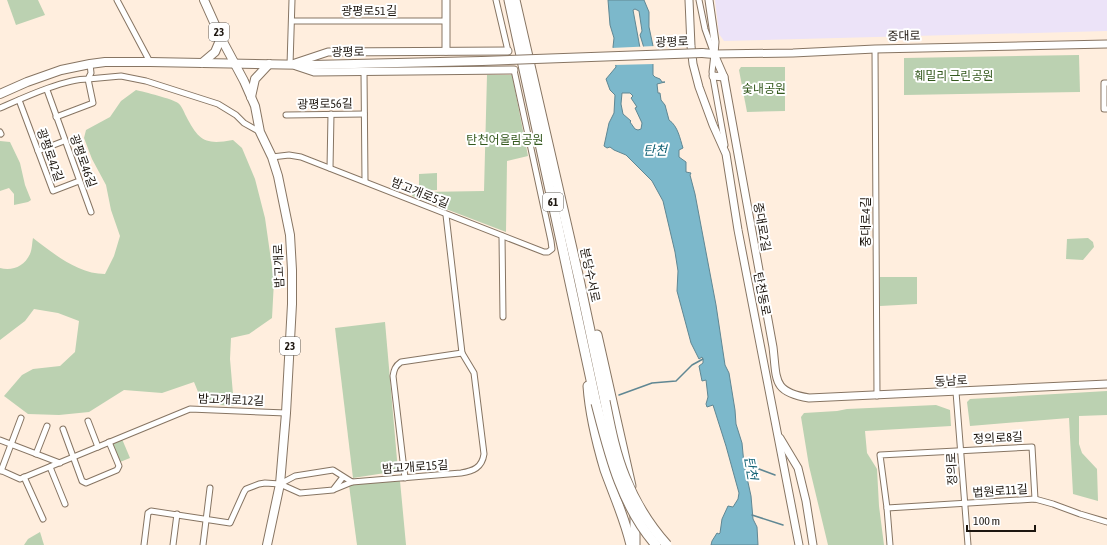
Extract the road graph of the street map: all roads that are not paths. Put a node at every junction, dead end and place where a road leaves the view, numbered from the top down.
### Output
1 (117, 0) edge
2 (204, 0) edge
3 (292, 0) edge
4 (446, 0) edge
5 (496, 0) edge
6 (509, 0) edge
7 (515, 0) edge
8 (689, 0) edge
9 (699, 0) edge
10 (709, 0) edge
11 (292, 21) junction
12 (446, 21) junction
13 (221, 38) junction
14 (1107, 44) edge
15 (875, 49) junction
16 (446, 51) junction
17 (482, 51) junction
18 (508, 51) joint
19 (702, 53) joint
20 (714, 54) junction
21 (150, 62) junction
22 (202, 63) junction
23 (235, 63) junction
24 (90, 64) junction
25 (269, 64) junction
26 (290, 65) junction
27 (489, 70) junction
28 (514, 70) joint
29 (364, 72) junction
30 (713, 76) junction
31 (724, 77) junction
32 (88, 79) junction
33 (1107, 83) edge
34 (46, 90) junction
35 (0, 94) edge
36 (251, 98) junction
37 (19, 100) junction
38 (0, 108) edge
39 (1106, 109) edge
40 (330, 114) junction
41 (364, 114) junction
42 (286, 115) dead end
43 (56, 117) junction
44 (260, 132) junction
45 (64, 141) junction
46 (38, 150) junction
47 (726, 154) junction
48 (272, 157) junction
49 (330, 168) junction
50 (80, 181) junction
51 (365, 181) junction
52 (91, 212) dead end
53 (446, 214) junction
54 (502, 236) junction
55 (579, 279) junction
56 (503, 317) dead end
57 (462, 353) junction
58 (1107, 384) edge
59 (956, 392) junction
60 (796, 396) joint
61 (877, 396) junction
62 (597, 403) junction
63 (286, 413) junction
64 (21, 418) dead end
65 (88, 421) dead end
66 (47, 426) dead end
67 (63, 429) dead end
68 (777, 432) junction
69 (0, 440) edge
70 (109, 442) junction
71 (11, 444) junction
72 (98, 447) junction
73 (961, 450) junction
74 (36, 454) junction
75 (74, 457) junction
76 (60, 463) junction
77 (50, 467) junction
78 (1, 471) edge
79 (24, 477) junction
80 (343, 477) junction
81 (405, 478) junction
82 (352, 482) junction
83 (280, 484) junction
84 (210, 488) dead end
85 (333, 490) junction
86 (1035, 499) junction
87 (66, 504) dead end
88 (964, 504) junction
89 (887, 508) junction
90 (177, 514) junction
91 (43, 518) dead end
92 (206, 518) junction
93 (1107, 522) edge
94 (144, 545) edge
95 (173, 545) edge
96 (202, 545) edge
97 (267, 545) edge
98 (631, 545) edge
99 (636, 545) edge
100 (656, 545) edge
101 (667, 545) edge
102 (799, 545) edge
103 (813, 545) edge
104 (890, 545) edge
105 (968, 545) edge

1 - 21 street
2 - 13 main road, 밤고개로 / 23
3 - 11 street
4 - 12 main road
5 - 18 street
6 - 62 highway, 분당수서로 / 61
7 - 55 highway, 분당수서로 / 61
8 - 47 main road
9 - 20 street, 탄천동로
10 - 20 main road
11 - 12 street, 광평로51길
11 - 26 street
12 - 16 main road
13 - 22 main road
13 - 23 main road, 밤고개로 / 23
14 - 15 main road, 중대로
15 - 20 main road, 중대로
15 - 61 street, 중대로4길
16 - 17 main road
16 - 26 main road
17 - 18 main road
17 - 27 main road
19 - 20 main road, 중대로
19 - 26 main road, 광평로, bridge
20 - 30 street, 탄천동로
20 - 31 main road, 중대로2길
21 - 22 main road, 광평로
21 - 24 main road, 광평로
22 - 23 main road, 광평로
23 - 25 main road, 광평로
23 - 36 main road, 밤고개로 / 23
24 - 32 street
24 - 35 main road, 광평로
25 - 26 main road, 광평로
25 - 36 main road
26 - 29 main road
27 - 28 main road
27 - 29 main road
28 - 54 street, 밤고개로5길
29 - 41 street, 광평로56길
30 - 31 main road
30 - 47 street, 탄천동로
31 - 60 main road, 중대로2길
32 - 34 street
32 - 43 street
32 - 44 street
33 - 39 street
34 - 37 street
34 - 43 street, 광평로46길
36 - 44 main road, 밤고개로 / 23
37 - 38 street
37 - 46 street, 광평로42길
40 - 41 street, 광평로56길
40 - 42 street, 광평로56길
40 - 49 street
41 - 51 street, 광평로56길
43 - 45 street, 광평로46길
44 - 48 main road, 밤고개로 / 23
45 - 46 street
45 - 50 street, 광평로46길
46 - 50 street, 광평로42길
47 - 68 main road, 탄천동로
48 - 49 street, 밤고개로5길
48 - 63 main road, 밤고개로 / 23
49 - 51 street, 밤고개로5길
50 - 52 street, 광평로46길
51 - 53 street, 밤고개로5길
53 - 54 street, 밤고개로5길
53 - 57 street
54 - 56 street
55 - 62 highway, 분당수서로 / 61
55 - 99 highway
57 - 81 street
57 - 81 street, 밤고개로15길
58 - 59 main road, 동남로
59 - 61 main road, 동남로
59 - 73 street, 정의로
60 - 61 main road, 동남로
62 - 98 highway
62 - 100 highway, 분당수서로 / 61, bridge
62 - 101 highway, 분당수서로 / 61, bridge
63 - 70 street, 밤고개로12길
63 - 83 main road, 밤고개로 / 23
64 - 71 street
65 - 72 street
66 - 74 street
67 - 75 street
68 - 102 main road, 탄천동로
68 - 103 main road
69 - 71 street
70 - 72 street, 밤고개로12길
70 - 75 street
71 - 74 street
71 - 78 street
72 - 75 street, 밤고개로12길
73 - 86 street, 정의로8길
73 - 88 street, 정의로
73 - 89 street
74 - 76 street
75 - 76 street, 밤고개로12길
76 - 77 street, 밤고개로12길
77 - 79 street, 밤고개로12길
77 - 87 street
78 - 79 street
79 - 91 street
80 - 82 street
80 - 83 street
80 - 85 street
81 - 82 street, 밤고개로15길
82 - 85 street
83 - 85 street
83 - 92 street
83 - 97 main road, 밤고개로 / 23
84 - 92 street
86 - 88 street, 법원로11길
86 - 93 street, 법원로11길
88 - 89 street, 법원로11길
88 - 105 street, 정의로
89 - 104 street
90 - 92 street
90 - 94 street
90 - 95 street
92 - 96 street

